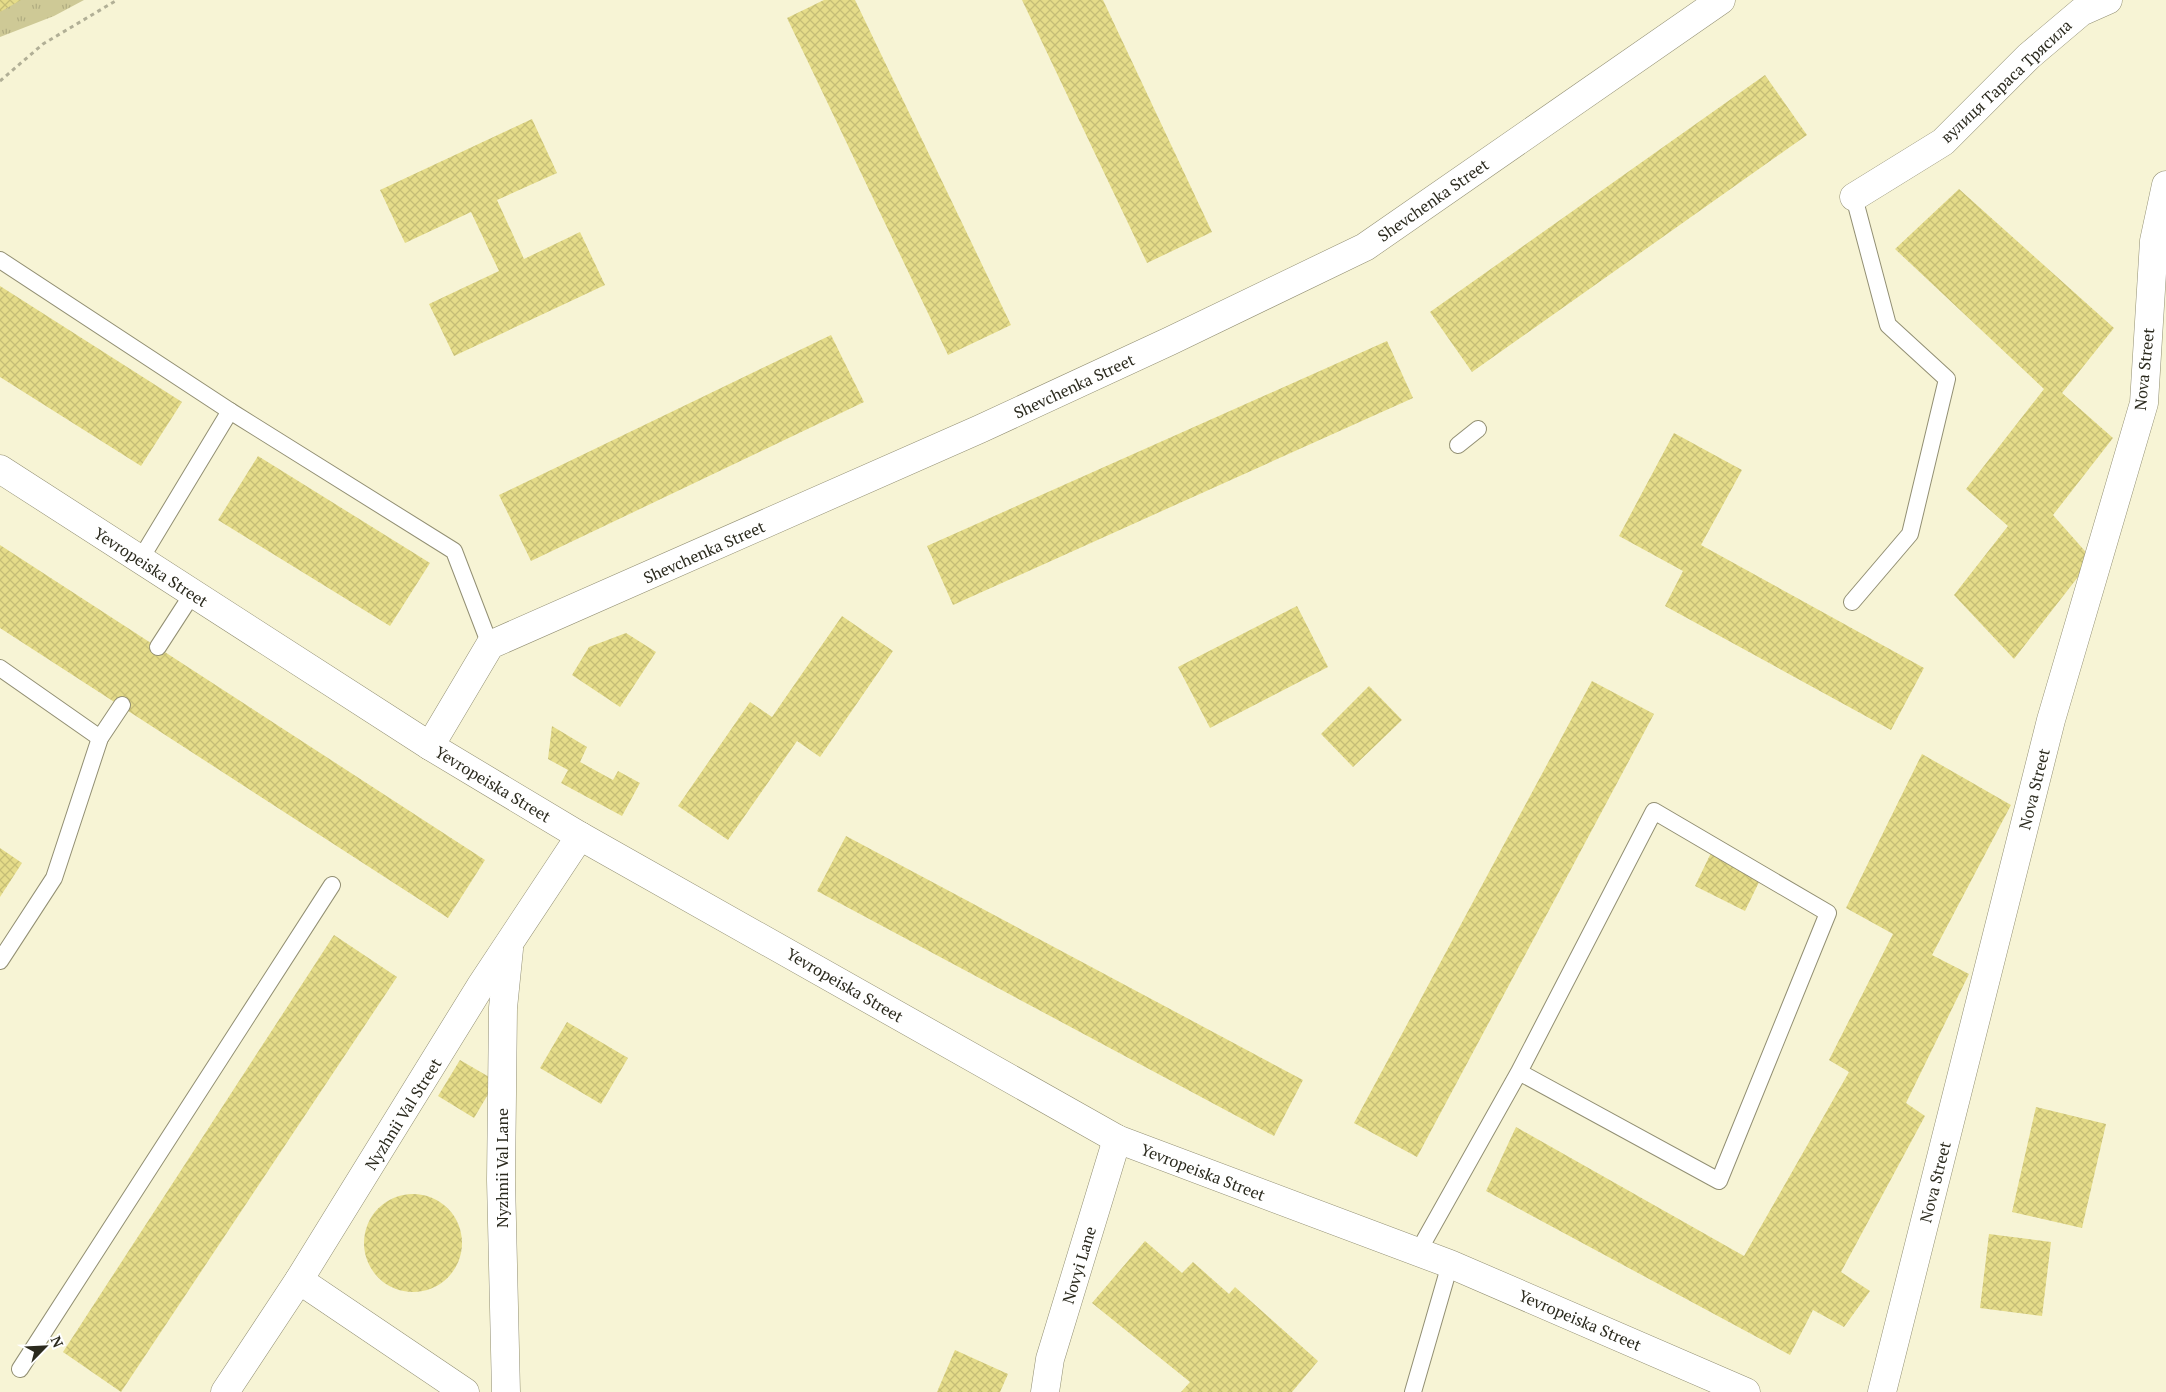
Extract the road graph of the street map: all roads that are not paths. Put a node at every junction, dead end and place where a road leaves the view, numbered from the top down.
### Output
1 (1721, 0) edge
2 (2108, 0) edge
3 (2166, 185) edge
4 (1854, 197) joint
5 (0, 260) edge
6 (230, 411) junction
7 (1478, 429) dead end
8 (1458, 445) dead end
9 (0, 469) edge
10 (140, 560) junction
11 (193, 593) junction
12 (1852, 602) dead end
13 (490, 645) junction
14 (158, 647) dead end
15 (0, 668) edge
16 (122, 705) dead end
17 (100, 738) junction
18 (430, 746) junction
19 (580, 836) junction
20 (332, 885) dead end
21 (510, 945) junction
22 (0, 961) edge
23 (1519, 1072) junction
24 (1117, 1138) junction
25 (1418, 1252) junction
26 (1450, 1264) junction
27 (299, 1280) junction
28 (20, 1369) dead end
29 (225, 1392) edge
30 (465, 1392) edge
31 (506, 1392) edge
32 (1045, 1392) edge
33 (1413, 1392) edge
34 (1746, 1392) edge
35 (1882, 1392) edge

1 - 13 street, Shevchenka Street
2 - 4 street, вулиця Тараса Трясила
3 - 35 street, Nova Street
4 - 12 lane
5 - 6 lane
6 - 10 lane
6 - 13 lane
7 - 8 lane
9 - 10 street, Yevropeiska Street
10 - 11 street, Yevropeiska Street
11 - 14 lane
11 - 18 street, Yevropeiska Street
13 - 18 street
15 - 17 lane
16 - 17 lane
17 - 22 lane
18 - 19 street, Yevropeiska Street
19 - 21 street, Nyzhnii Val Street
19 - 24 street, Yevropeiska Street
20 - 28 lane
21 - 27 street, Nyzhnii Val Street
21 - 31 street, Nyzhnii Val Lane
23 - 23 lane
23 - 25 lane
24 - 25 street, Yevropeiska Street
24 - 32 street, Novyi Lane
25 - 26 street, Yevropeiska Street
26 - 33 lane
26 - 34 street, Yevropeiska Street
27 - 29 street, Nyzhnii Val Street
27 - 30 street

